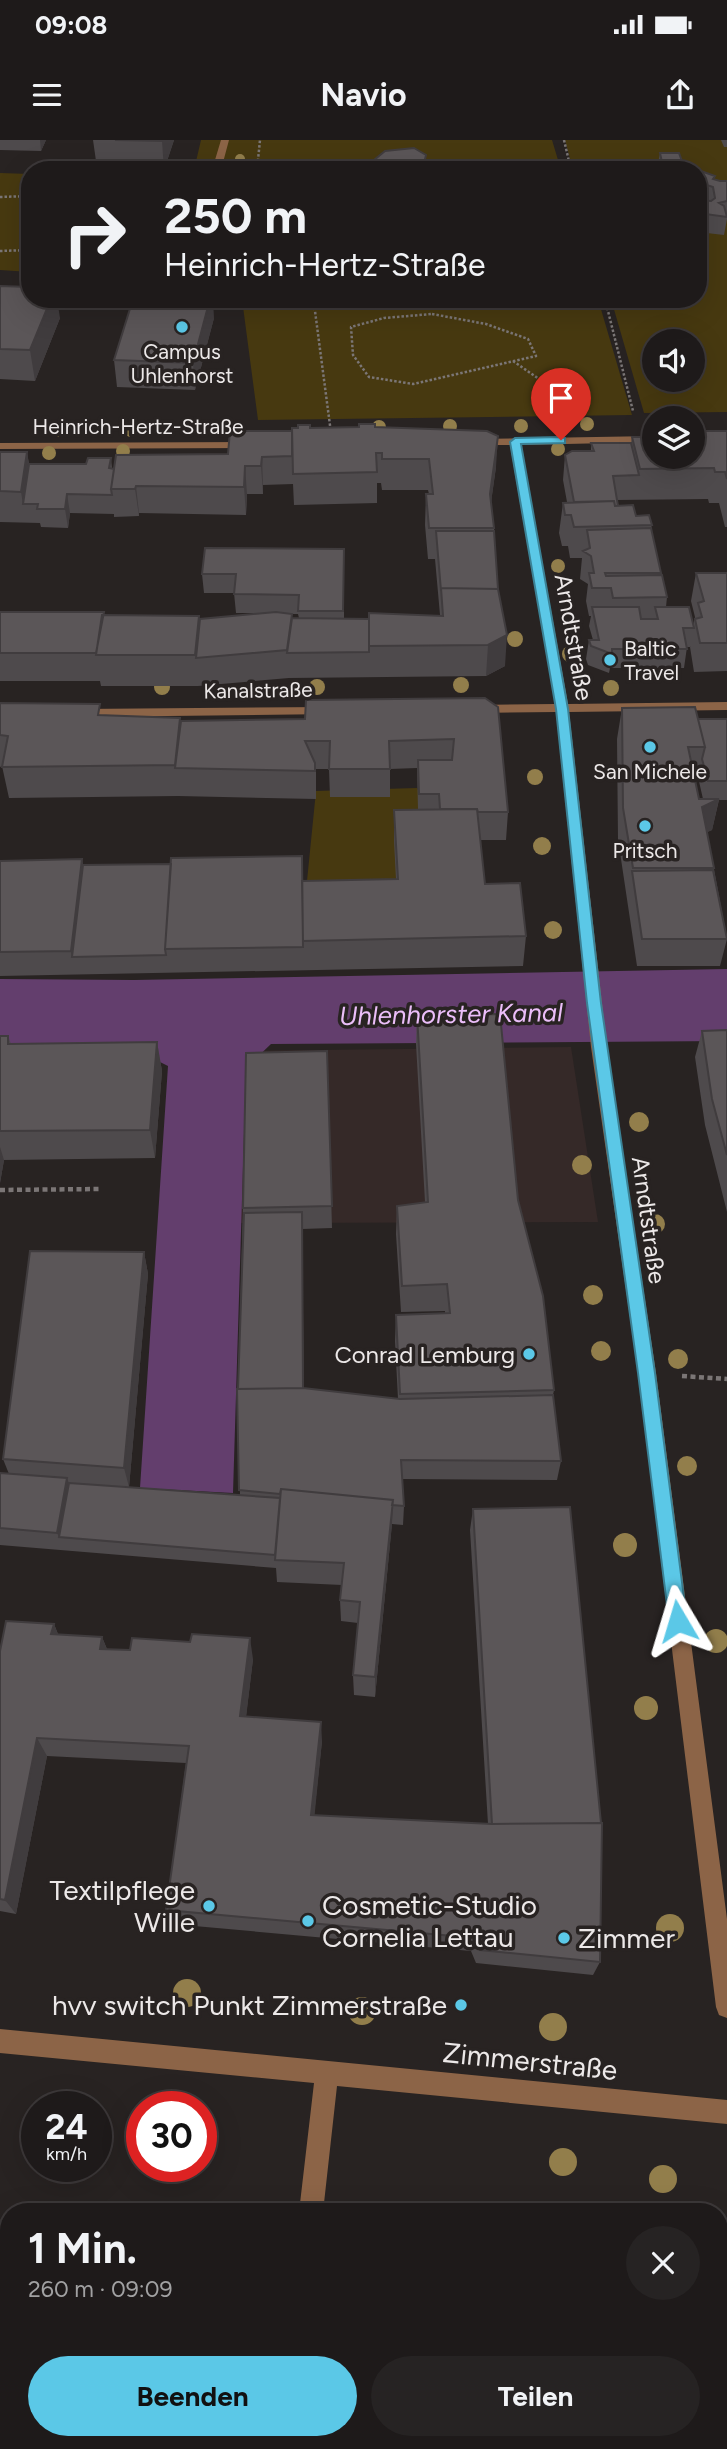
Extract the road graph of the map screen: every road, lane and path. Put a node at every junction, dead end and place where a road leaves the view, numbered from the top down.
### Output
1 (225, 140) edge
2 (260, 140) edge
3 (564, 140) edge
4 (219, 161) edge
5 (258, 161) edge
6 (569, 161) edge
7 (21, 196) edge
8 (0, 197) edge
9 (21, 250) edge
10 (0, 251) edge
11 (314, 308) edge
12 (607, 308) edge
13 (512, 360) junction
14 (627, 439) junction
15 (640, 439) joint
16 (515, 442) junction
17 (463, 443) edge
18 (263, 445) edge
19 (332, 445) edge
20 (0, 446) edge
21 (727, 706) edge
22 (466, 709) edge
23 (562, 709) junction
24 (342, 711) edge
25 (68, 713) edge
26 (102, 1189) dead end
27 (0, 1190) edge
28 (727, 2007) edge
29 (0, 2041) edge
30 (327, 2073) junction
31 (727, 2112) edge
32 (312, 2203) edge

1 - 4 street
2 - 5 path
3 - 6 path
7 - 8 path
9 - 10 path
11 - 19 path
12 - 15 path
13 - 13 path
13 - 14 path
14 - 15 street
14 - 16 street
16 - 17 street
16 - 23 street, Arndtstraße
18 - 20 street, Heinrich-Hertz-Straße
21 - 23 street
22 - 23 street
23 - 28 street, Arndtstraße
24 - 25 street, Kanalstraße
26 - 27 path
29 - 30 street, Zimmerstraße
30 - 31 street, Zimmerstraße
30 - 32 street

